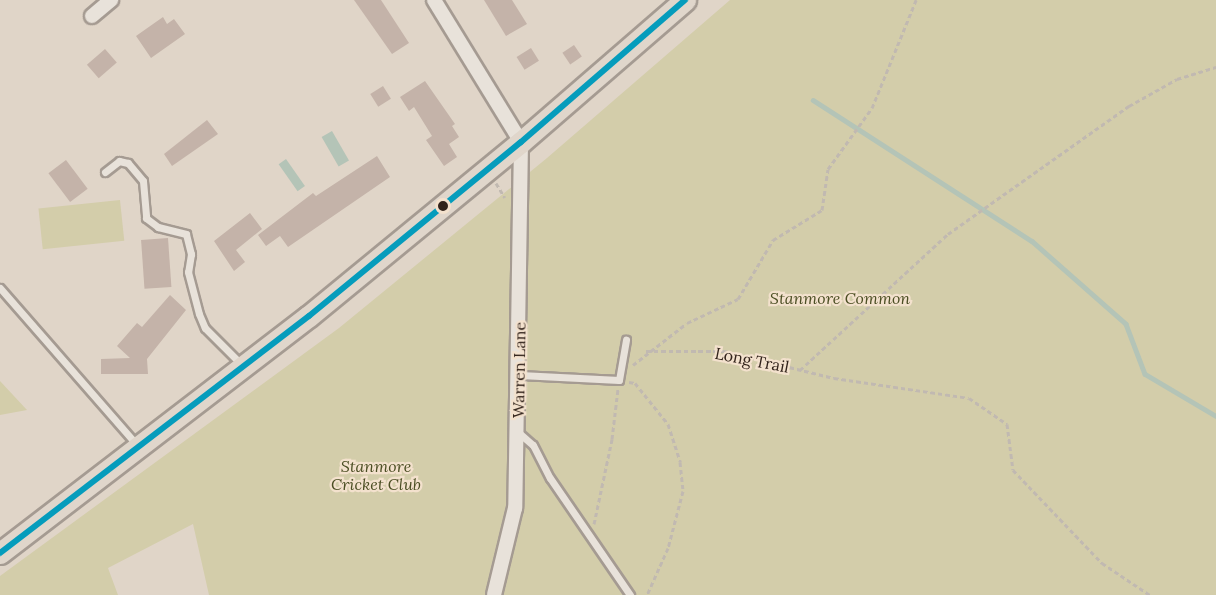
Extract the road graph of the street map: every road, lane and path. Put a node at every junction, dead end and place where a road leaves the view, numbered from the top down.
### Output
1 (111, 0) edge
2 (434, 0) edge
3 (685, 0) edge
4 (916, 0) edge
5 (92, 16) dead end
6 (1216, 67) edge
7 (521, 142) junction
8 (105, 171) dead end
9 (493, 179) dead end
10 (510, 204) dead end
11 (0, 288) edge
12 (626, 340) dead end
13 (243, 367) junction
14 (800, 370) junction
15 (520, 375) junction
16 (619, 380) junction
17 (635, 383) dead end
18 (519, 432) junction
19 (139, 448) junction
20 (590, 541) junction
21 (0, 552) edge
22 (494, 595) edge
23 (630, 595) edge
24 (647, 595) edge
25 (1150, 595) edge

1 - 5 street
2 - 7 street
3 - 7 main road
4 - 14 path, Long Trail
6 - 14 path
7 - 13 main road
7 - 15 street, Warren Lane
8 - 13 lane
9 - 10 path
11 - 19 lane
12 - 16 lane
13 - 19 main road
14 - 25 path, Long Trail
15 - 16 lane
15 - 18 street, Warren Lane
16 - 20 path
17 - 24 path
18 - 20 lane
18 - 22 street, Warren Lane
19 - 21 main road
20 - 23 lane

